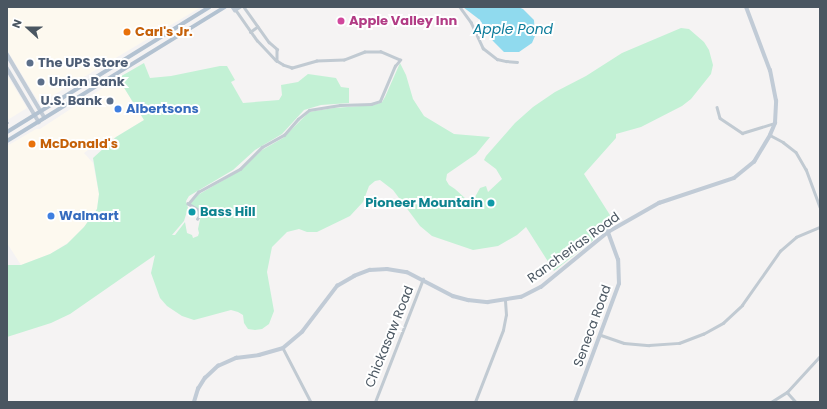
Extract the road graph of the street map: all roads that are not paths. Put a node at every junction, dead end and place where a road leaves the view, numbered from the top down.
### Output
1 (208, 7) edge
2 (225, 7) edge
3 (240, 7) edge
4 (244, 7) edge
5 (460, 7) edge
6 (746, 7) edge
7 (234, 9) edge
8 (257, 27) junction
9 (250, 32) junction
10 (7, 54) edge
11 (277, 61) junction
12 (517, 62) dead end
13 (7, 68) edge
14 (717, 107) dead end
15 (41, 111) junction
16 (36, 115) junction
17 (45, 118) junction
18 (39, 122) junction
19 (775, 123) junction
20 (7, 132) edge
21 (770, 135) junction
22 (7, 141) edge
23 (820, 207) edge
24 (197, 219) dead end
25 (820, 227) edge
26 (608, 232) junction
27 (423, 279) junction
28 (505, 300) junction
29 (601, 335) junction
30 (283, 348) junction
31 (820, 356) edge
32 (787, 392) junction
33 (194, 402) edge
34 (311, 402) edge
35 (375, 402) edge
36 (474, 402) edge
37 (575, 402) edge
38 (771, 402) edge
39 (796, 402) edge

1 - 15 main road
2 - 17 main road
3 - 7 street
4 - 8 street
5 - 12 street
6 - 19 street, Rancherias Road
7 - 9 street
8 - 9 street
8 - 11 street
9 - 11 street
10 - 15 street
11 - 24 street
13 - 16 street
14 - 19 street
15 - 16 main road
15 - 17 street
16 - 18 street
16 - 20 main road
17 - 18 main road
18 - 22 main road
19 - 21 street, Rancherias Road
21 - 23 street
21 - 26 street, Rancherias Road
25 - 29 street
26 - 28 street, Rancherias Road
26 - 29 street, Seneca Road
27 - 28 street, Rancherias Road
27 - 30 street, Rancherias Road
27 - 35 street, Chickasaw Road
28 - 36 street
29 - 37 street, Seneca Road
30 - 33 street, Rancherias Road
30 - 34 street
31 - 32 street
32 - 38 street
32 - 39 street

